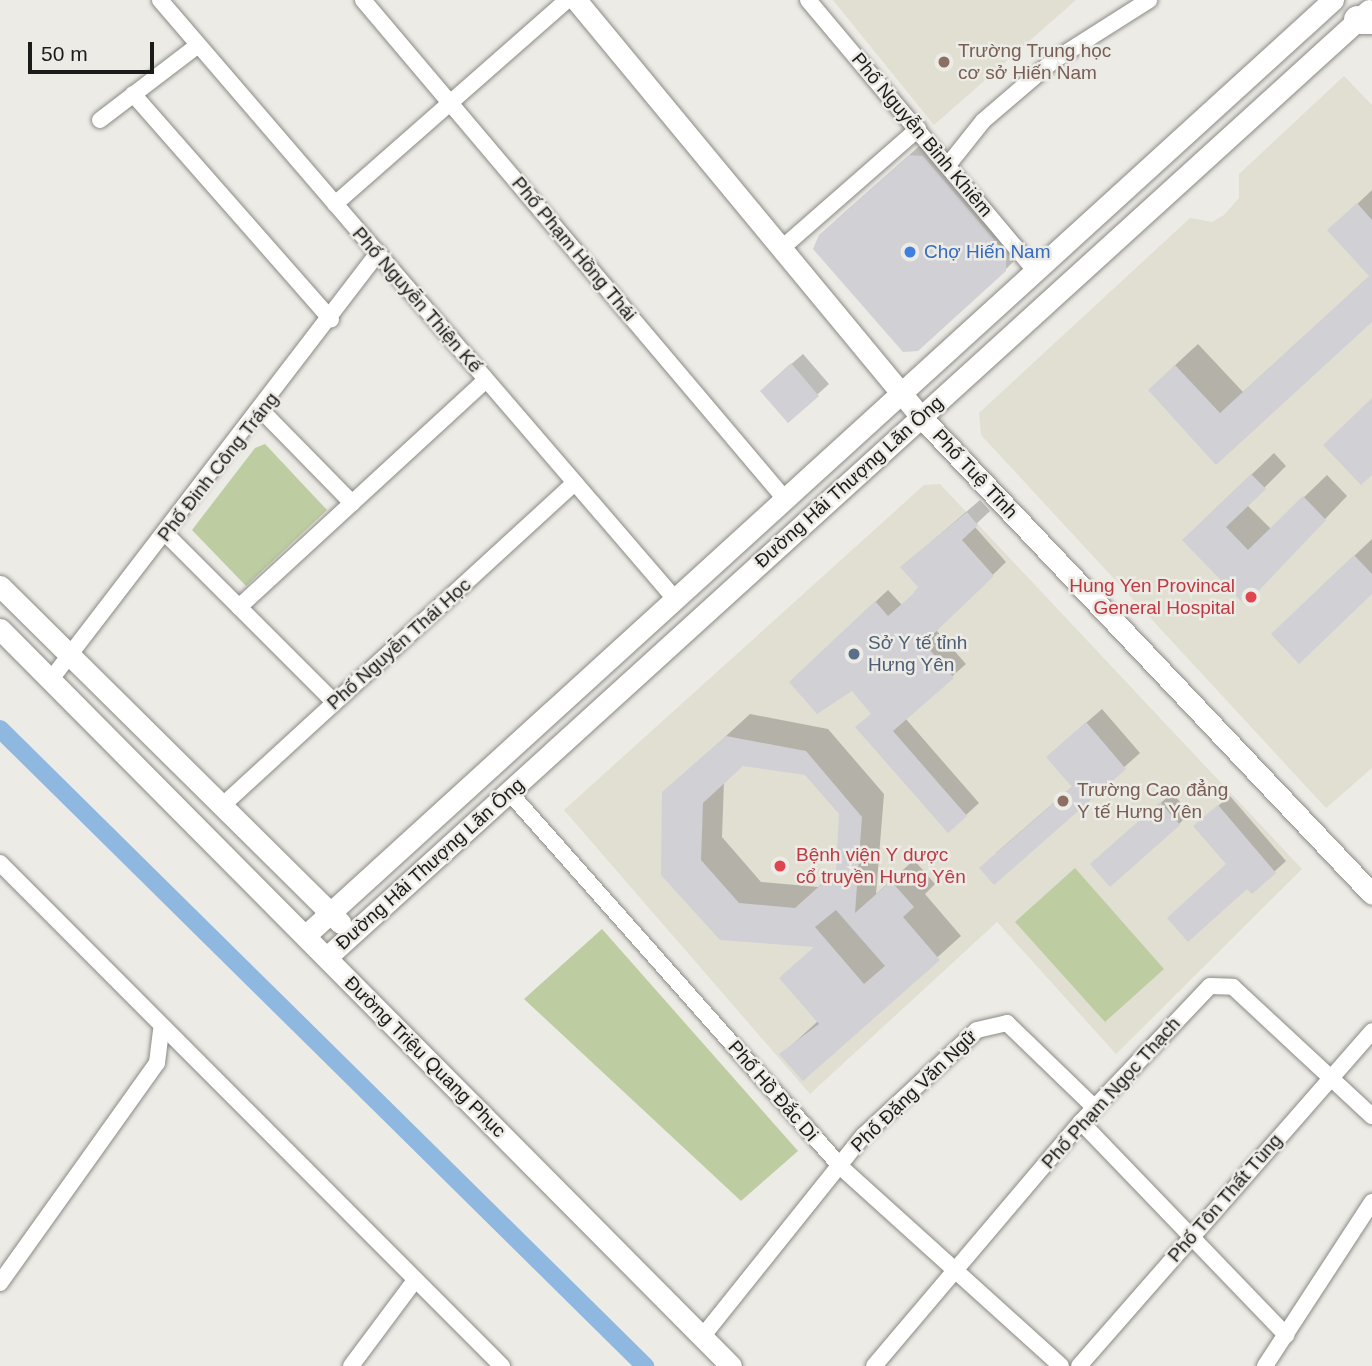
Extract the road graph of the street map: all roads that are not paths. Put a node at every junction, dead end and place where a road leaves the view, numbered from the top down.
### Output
1 (160, 0) edge
2 (363, 0) edge
3 (568, 0) edge
4 (576, 0) edge
5 (808, 0) edge
6 (1149, 0) edge
7 (1333, 0) edge
8 (1367, 16) edge
9 (198, 45) junction
10 (133, 94) junction
11 (451, 103) junction
12 (100, 120) dead end
13 (918, 129) junction
14 (1164, 154) junction
15 (948, 165) junction
16 (1185, 176) junction
17 (335, 204) junction
18 (782, 248) junction
19 (378, 253) junction
20 (1035, 271) junction
21 (331, 319) junction
22 (486, 380) junction
23 (902, 394) junction
24 (262, 411) junction
25 (921, 417) junction
26 (575, 484) junction
27 (785, 499) junction
28 (352, 503) junction
29 (166, 534) junction
30 (0, 586) edge
31 (675, 599) junction
32 (239, 607) junction
33 (0, 629) edge
34 (72, 653) junction
35 (52, 678) junction
36 (587, 679) junction
37 (334, 702) junction
38 (608, 702) junction
39 (509, 792) junction
40 (223, 805) junction
41 (0, 863) edge
42 (1372, 894) edge
43 (330, 913) junction
44 (306, 935) junction
45 (352, 935) junction
46 (327, 957) junction
47 (161, 1030) junction
48 (1372, 1031) edge
49 (1331, 1078) junction
50 (1095, 1108) junction
51 (1372, 1116) edge
52 (1081, 1122) junction
53 (839, 1165) junction
54 (1372, 1202) edge
55 (1194, 1234) junction
56 (955, 1271) junction
57 (415, 1280) junction
58 (0, 1283) edge
59 (1286, 1335) junction
60 (702, 1337) junction
61 (351, 1366) edge
62 (502, 1366) edge
63 (731, 1366) edge
64 (874, 1366) edge
65 (1061, 1366) edge
66 (1079, 1366) edge
67 (1265, 1366) edge

1 - 9 street, Phố Nguyễn Thiện Kế
2 - 11 street, Phố Phạm Hồng Thái
3 - 11 street
4 - 18 street, Phố Tuệ Tĩnh
5 - 13 street, Phố Nguyễn Bỉnh Khiêm
6 - 15 street
7 - 14 street, Đường Hải Thượng Lãn Ông
8 - 16 street, Đường Hải Thượng Lãn Ông
9 - 10 street
9 - 17 street, Phố Nguyễn Thiện Kế
10 - 12 street
10 - 21 street
11 - 17 street
11 - 27 street, Phố Phạm Hồng Thái
13 - 15 street, Phố Nguyễn Bỉnh Khiêm
13 - 18 street
14 - 16 street
14 - 20 street, Đường Hải Thượng Lãn Ông
15 - 20 street, Phố Nguyễn Bỉnh Khiêm
16 - 25 street, Đường Hải Thượng Lãn Ông
17 - 19 street, Phố Nguyễn Thiện Kế
18 - 23 street, Phố Tuệ Tĩnh
19 - 21 street, Phố Đinh Công Tráng
19 - 22 street, Phố Nguyễn Thiện Kế
20 - 23 street, Đường Hải Thượng Lãn Ông
21 - 24 street, Phố Đinh Công Tráng
22 - 26 street, Phố Nguyễn Thiện Kế
22 - 28 street
23 - 25 street, Phố Tuệ Tĩnh
23 - 27 street, Đường Hải Thượng Lãn Ông
24 - 28 street
24 - 29 street, Phố Đinh Công Tráng
25 - 38 street, Đường Hải Thượng Lãn Ông
25 - 42 street, Phố Tuệ Tĩnh
26 - 31 street, Phố Nguyễn Thiện Kế
26 - 37 street, Phố Nguyễn Thái Học
27 - 31 street, Đường Hải Thượng Lãn Ông
28 - 32 street
29 - 32 street
29 - 34 street, Phố Đinh Công Tráng
30 - 34 street
31 - 36 street, Đường Hải Thượng Lãn Ông
32 - 37 street
33 - 35 street, Đường Triệu Quang Phục
34 - 35 street, Phố Đinh Công Tráng
34 - 40 street
35 - 44 street, Đường Triệu Quang Phục
36 - 38 street
36 - 43 street, Đường Hải Thượng Lãn Ông
37 - 40 street, Phố Nguyễn Thái Học
38 - 39 street, Đường Hải Thượng Lãn Ông
39 - 45 street, Đường Hải Thượng Lãn Ông
39 - 53 street, Phố Hồ Đắc Di
40 - 43 street
41 - 47 street
43 - 44 street, Đường Hải Thượng Lãn Ông
43 - 45 street
44 - 46 street, Đường Triệu Quang Phục
45 - 46 street, Đường Hải Thượng Lãn Ông
46 - 60 street, Đường Triệu Quang Phục
47 - 57 street
47 - 58 street
48 - 49 street, Phố Tôn Thất Tùng
49 - 50 street, Phố Phạm Ngọc Thạch
49 - 51 street, Phố Phạm Ngọc Thạch
49 - 55 street, Phố Tôn Thất Tùng
50 - 52 street, Phố Phạm Ngọc Thạch
50 - 53 street, Phố Đặng Văn Ngữ
52 - 55 street
52 - 56 street, Phố Phạm Ngọc Thạch
53 - 56 street, Phố Hồ Đắc Di
53 - 60 street, Phố Đặng Văn Ngữ
54 - 59 street
55 - 59 street
55 - 66 street, Phố Tôn Thất Tùng
56 - 64 street, Phố Phạm Ngọc Thạch
56 - 65 street, Phố Hồ Đắc Di
57 - 61 street
57 - 62 street
59 - 67 street
60 - 63 street, Đường Triệu Quang Phục

